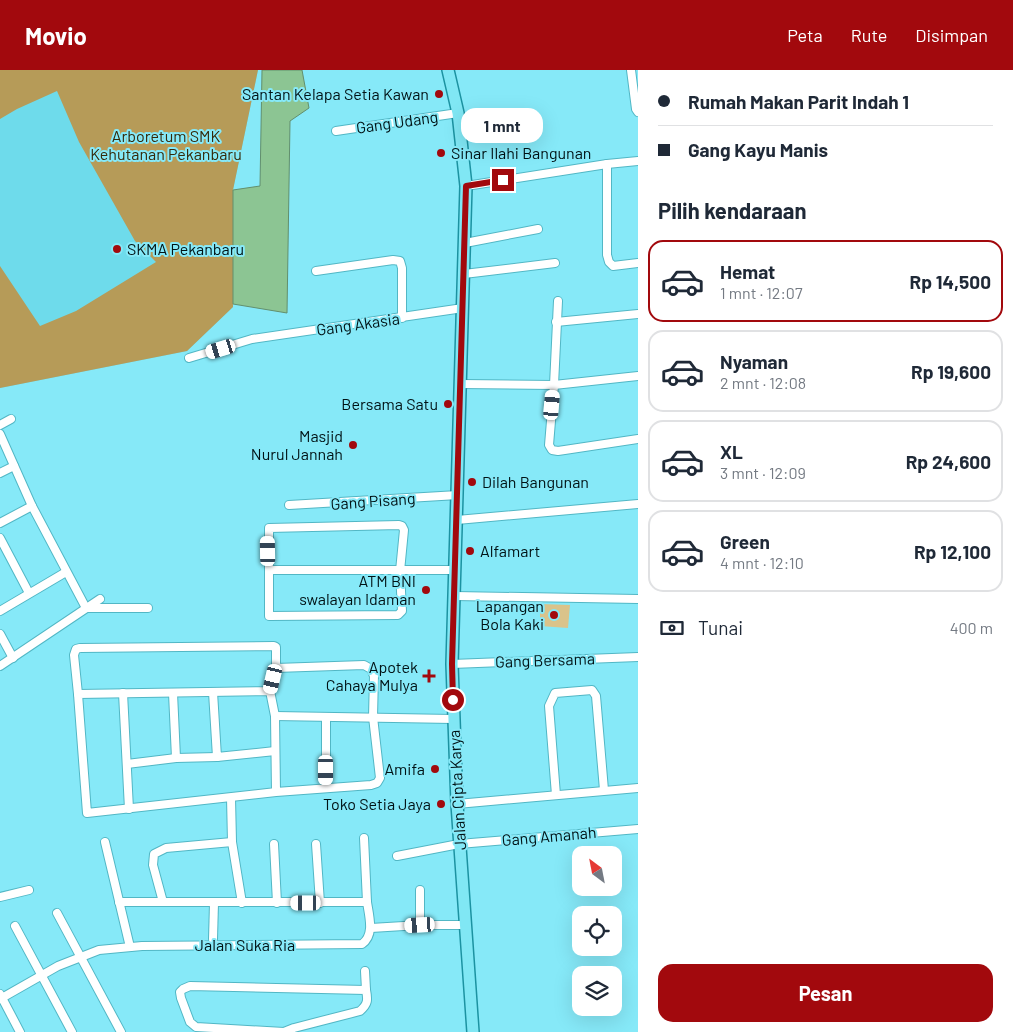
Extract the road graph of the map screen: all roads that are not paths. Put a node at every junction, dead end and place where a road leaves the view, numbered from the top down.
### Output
1 (448, 70) edge
2 (631, 70) edge
3 (638, 112) edge
4 (458, 113) junction
5 (336, 131) dead end
6 (638, 161) edge
7 (607, 164) junction
8 (466, 186) junction
9 (538, 229) dead end
10 (466, 243) junction
11 (555, 263) dead end
12 (638, 263) edge
13 (316, 272) dead end
14 (464, 274) junction
15 (558, 301) dead end
16 (464, 308) junction
17 (638, 314) edge
18 (402, 318) junction
19 (556, 322) junction
20 (189, 358) dead end
21 (638, 376) edge
22 (461, 384) junction
23 (554, 385) junction
24 (11, 419) dead end
25 (0, 425) edge
26 (0, 434) edge
27 (638, 439) edge
28 (14, 466) junction
29 (0, 473) edge
30 (458, 495) junction
31 (638, 504) edge
32 (32, 506) junction
33 (289, 506) dead end
34 (457, 520) junction
35 (0, 523) edge
36 (0, 538) edge
37 (269, 570) junction
38 (400, 570) junction
39 (455, 570) junction
40 (66, 572) junction
41 (29, 593) junction
42 (454, 596) junction
43 (100, 599) dead end
44 (638, 599) edge
45 (86, 608) junction
46 (148, 608) dead end
47 (0, 611) edge
48 (0, 634) edge
49 (638, 657) edge
50 (13, 658) junction
51 (452, 664) junction
52 (0, 666) edge
53 (276, 668) junction
54 (270, 691) junction
55 (213, 692) junction
56 (173, 693) junction
57 (78, 694) junction
58 (123, 694) junction
59 (275, 716) junction
60 (326, 717) junction
61 (373, 717) junction
62 (453, 719) junction
63 (275, 751) junction
64 (218, 757) junction
65 (176, 758) junction
66 (127, 764) junction
67 (326, 788) junction
68 (638, 788) edge
69 (604, 790) junction
70 (276, 792) junction
71 (556, 795) junction
72 (231, 798) junction
73 (457, 804) junction
74 (129, 809) junction
75 (638, 829) edge
76 (364, 838) dead end
77 (105, 842) dead end
78 (232, 842) junction
79 (274, 844) dead end
80 (316, 844) dead end
81 (460, 844) junction
82 (398, 856) dead end
83 (0, 889) edge
84 (29, 890) dead end
85 (420, 890) dead end
86 (2, 897) edge
87 (119, 902) junction
88 (163, 902) junction
89 (367, 902) junction
90 (214, 903) junction
91 (242, 903) junction
92 (277, 903) junction
93 (320, 903) junction
94 (57, 913) dead end
95 (420, 925) junction
96 (465, 925) junction
97 (15, 926) dead end
98 (371, 928) junction
99 (213, 939) dead end
100 (129, 947) junction
101 (81, 957) junction
102 (365, 971) dead end
103 (42, 976) junction
104 (366, 990) junction
105 (1, 997) edge
106 (20, 1032) edge
107 (72, 1032) edge
108 (121, 1032) edge
109 (284, 1032) edge
110 (472, 1032) edge

1 - 4 main road, Jalan Cipta Karya
2 - 3 street
4 - 5 street, Gang Udang
4 - 8 main road, Jalan Cipta Karya
6 - 7 street
7 - 8 street
7 - 12 street
8 - 10 main road, Jalan Cipta Karya
9 - 10 street
10 - 14 main road, Jalan Cipta Karya
11 - 14 street
13 - 18 street
14 - 16 main road, Jalan Cipta Karya
15 - 19 street
16 - 18 street, Gang Akasia
16 - 22 main road, Jalan Cipta Karya
17 - 19 street
18 - 20 street, Gang Akasia
19 - 23 street
21 - 23 street
22 - 23 street
22 - 30 main road, Jalan Cipta Karya
23 - 27 street
24 - 25 street
26 - 28 street
28 - 29 street
28 - 32 street
30 - 33 street, Gang Pisang
30 - 34 main road, Jalan Cipta Karya
31 - 34 street
32 - 35 street
32 - 40 street
34 - 39 main road, Jalan Cipta Karya
36 - 41 street
37 - 38 street
37 - 38 street
37 - 38 street
38 - 39 street
39 - 42 main road, Jalan Cipta Karya
40 - 41 street
40 - 45 street
41 - 47 street
42 - 44 street
42 - 51 main road, Jalan Cipta Karya
43 - 45 street
45 - 46 street
45 - 50 street
48 - 50 street
49 - 51 street, Gang Bersama
50 - 52 street
51 - 62 main road, Jalan Cipta Karya
53 - 54 street
53 - 57 street
53 - 61 street
54 - 55 street
54 - 59 street
55 - 56 street
55 - 64 street
56 - 58 street
56 - 65 street
57 - 58 street
57 - 74 street
58 - 66 street
59 - 60 street
59 - 63 street
60 - 61 street
60 - 67 street
61 - 62 street
61 - 67 street
62 - 73 main road, Jalan Cipta Karya
63 - 64 street
63 - 70 street
64 - 65 street
65 - 66 street
66 - 74 street
67 - 70 street
68 - 69 street
69 - 71 street
69 - 71 street
70 - 72 street
71 - 73 street
72 - 74 street
72 - 78 street
73 - 81 main road, Jalan Cipta Karya
75 - 81 street, Gang Amanah
76 - 89 street
77 - 87 street
78 - 88 street
78 - 91 street
79 - 92 street
80 - 93 street
81 - 82 street, Gang Amanah
81 - 96 main road, Jalan Cipta Karya
83 - 86 street
84 - 86 street
85 - 95 street
87 - 88 street
87 - 100 street
88 - 90 street
89 - 93 street
89 - 98 street
90 - 91 street
90 - 99 street
91 - 92 street
92 - 93 street
94 - 101 street
95 - 96 street
95 - 98 street
96 - 110 main road, Jalan Cipta Karya
97 - 103 street
98 - 100 street, Jalan Suka Ria
100 - 101 street, Jalan Suka Ria
101 - 103 street
101 - 108 street
102 - 104 street
103 - 105 street
103 - 107 street
104 - 109 street
104 - 109 street
105 - 106 street

